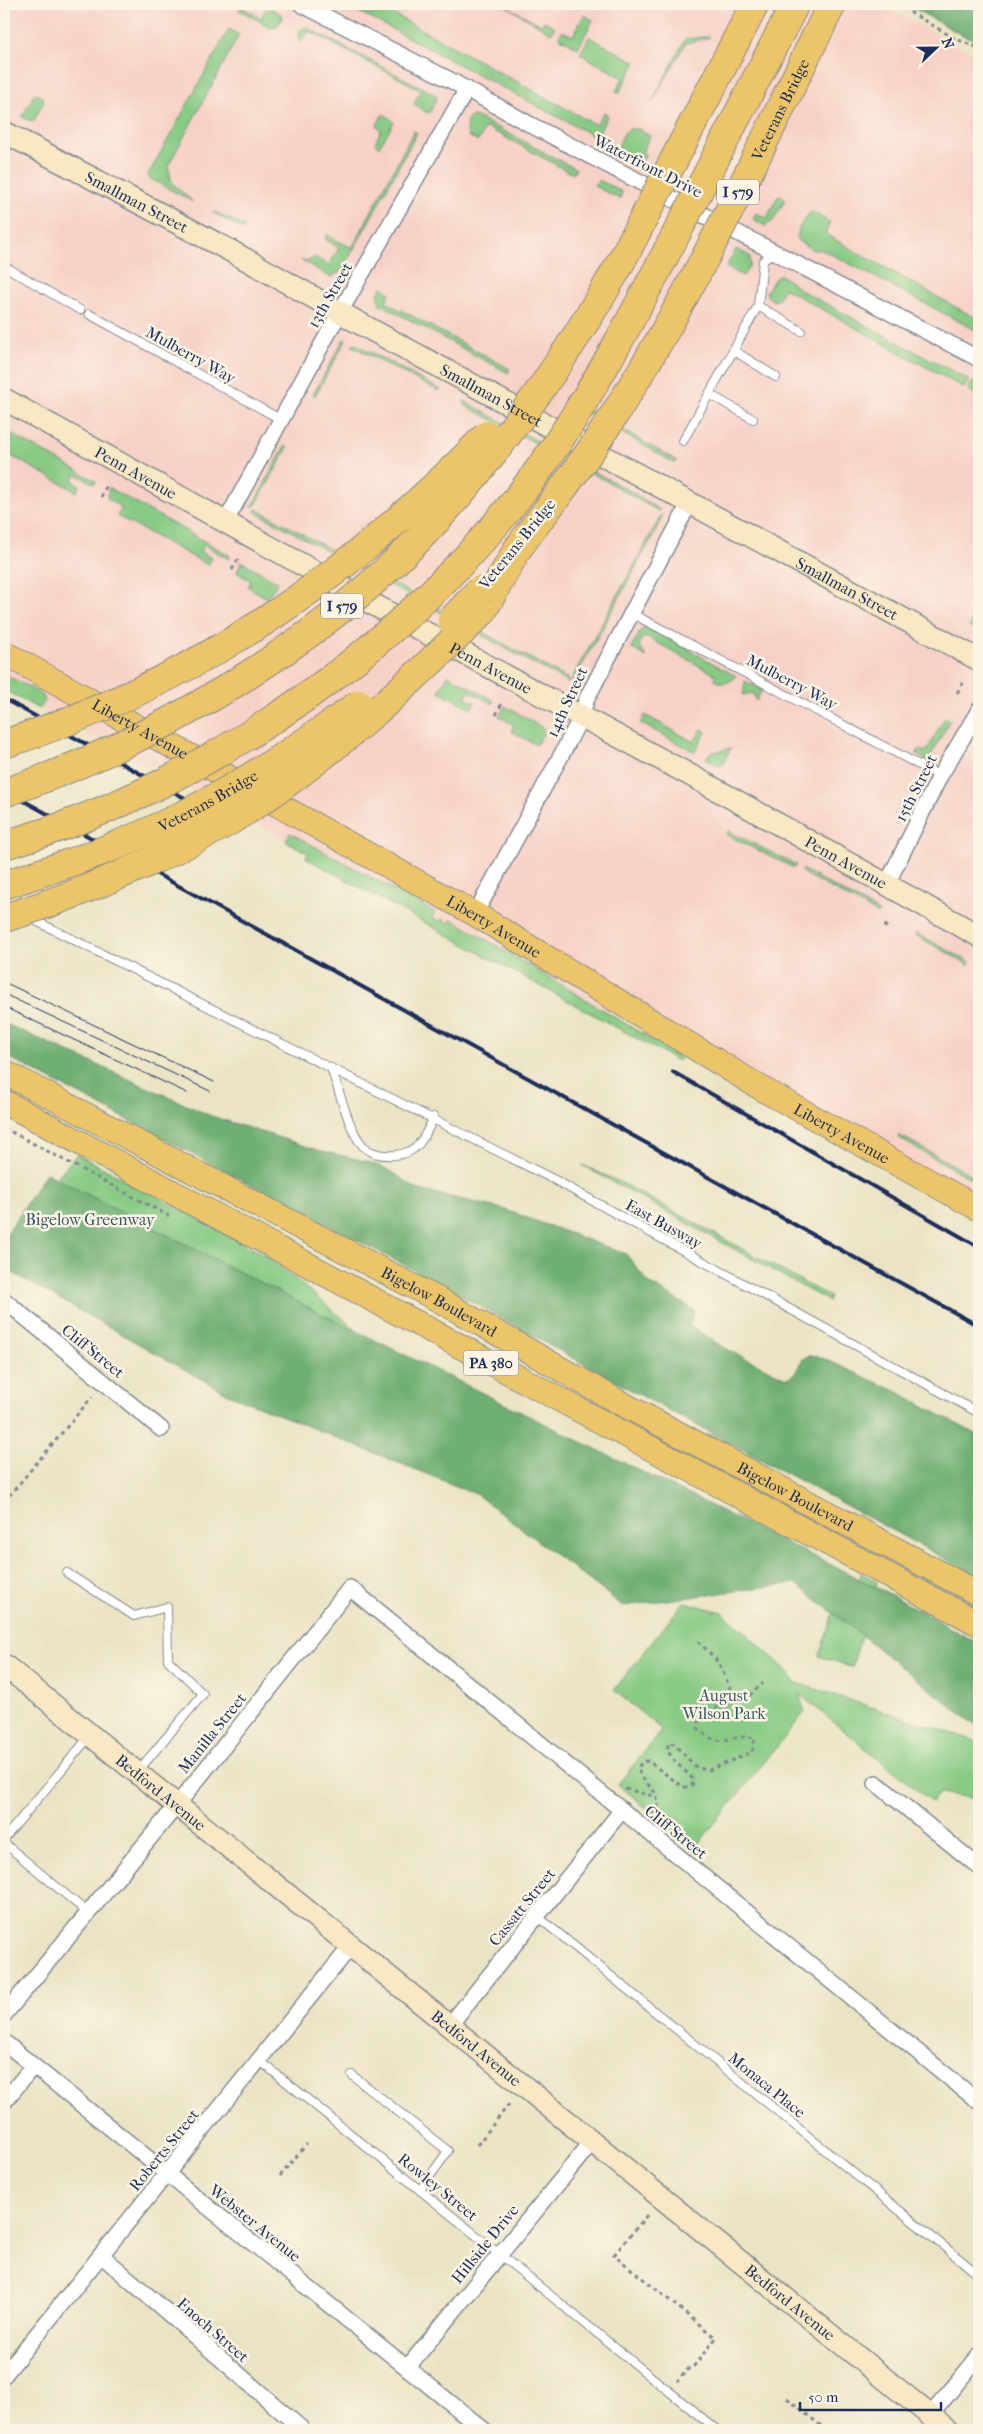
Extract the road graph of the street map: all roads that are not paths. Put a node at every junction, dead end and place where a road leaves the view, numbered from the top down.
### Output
1 (301, 4) edge
2 (756, 4) edge
3 (795, 4) edge
4 (832, 4) edge
5 (467, 89) junction
6 (4, 132) edge
7 (774, 250) junction
8 (4, 266) edge
9 (758, 306) junction
10 (80, 310) dead end
11 (340, 312) junction
12 (89, 314) dead end
13 (801, 331) dead end
14 (568, 348) junction
15 (733, 350) junction
16 (979, 359) edge
17 (776, 376) dead end
18 (709, 394) junction
19 (4, 399) edge
20 (280, 419) junction
21 (753, 419) dead end
22 (683, 441) dead end
23 (689, 504) junction
24 (226, 520) junction
25 (518, 548) junction
26 (632, 613) junction
27 (4, 653) edge
28 (979, 660) edge
29 (979, 710) edge
30 (581, 717) junction
31 (4, 744) edge
32 (940, 776) junction
33 (4, 793) edge
34 (4, 845) edge
35 (887, 884) junction
36 (4, 885) edge
37 (4, 906) edge
38 (474, 914) junction
39 (4, 918) edge
40 (979, 936) edge
41 (332, 1068) junction
42 (4, 1072) edge
43 (4, 1102) edge
44 (434, 1118) junction
45 (979, 1209) edge
46 (4, 1300) edge
47 (979, 1413) edge
48 (161, 1429) dead end
49 (67, 1573) dead end
50 (350, 1588) joint
51 (979, 1594) edge
52 (979, 1624) edge
53 (4, 1665) edge
54 (91, 1735) junction
55 (137, 1773) junction
56 (876, 1783) dead end
57 (177, 1805) junction
58 (622, 1810) junction
59 (4, 1839) edge
60 (4, 1844) edge
61 (979, 1868) edge
62 (88, 1913) junction
63 (537, 1916) junction
64 (351, 1946) junction
65 (4, 2015) edge
66 (448, 2026) junction
67 (4, 2042) edge
68 (259, 2060) junction
69 (34, 2066) junction
70 (352, 2075) dead end
71 (4, 2102) edge
72 (979, 2102) edge
73 (591, 2143) junction
74 (167, 2174) junction
75 (420, 2190) junction
76 (101, 2255) junction
77 (500, 2255) junction
78 (979, 2275) edge
79 (979, 2356) edge
80 (407, 2368) junction
81 (4, 2375) edge
82 (930, 2416) junction
83 (293, 2427) edge
84 (484, 2430) edge
85 (717, 2430) edge
86 (948, 2430) edge

1 - 5 street, Waterfront Drive
2 - 14 highway, I 579, bridge
3 - 34 highway, bridge
4 - 25 highway, Veterans Bridge / I 579, bridge
5 - 7 street, Waterfront Drive
5 - 11 street, 13th Street
6 - 11 street, Smallman Street
7 - 9 lane
7 - 16 street, Waterfront Drive
8 - 10 lane
9 - 13 lane
9 - 15 lane
11 - 20 street, 13th Street
11 - 23 street, Smallman Street
12 - 20 lane, Mulberry Way
14 - 31 highway, bridge
14 - 33 highway, I 579, bridge
15 - 17 lane
15 - 18 lane
18 - 21 lane
18 - 22 lane
19 - 24 street, Penn Avenue
20 - 24 street, 13th Street
23 - 26 street, 14th Street
23 - 28 street, Smallman Street
24 - 30 street, Penn Avenue
25 - 36 highway, Veterans Bridge / I 579, bridge
25 - 39 highway, bridge
26 - 30 street, 14th Street
26 - 32 lane, Mulberry Way
27 - 38 main road, Liberty Avenue
29 - 32 street, 15th Street
30 - 35 street, Penn Avenue
30 - 38 street, 14th Street
32 - 35 street, 15th Street
35 - 40 street, Penn Avenue
37 - 41 lane, East Busway
38 - 45 main road, Liberty Avenue
41 - 44 lane, East Busway
41 - 44 lane
42 - 51 main road, Bigelow Boulevard / PA 380
43 - 52 main road, Bigelow Boulevard / PA 380
44 - 47 lane, East Busway
46 - 48 street, Cliff Street
49 - 55 lane
50 - 57 street, Manilla Street
50 - 58 street, Cliff Street
53 - 54 street, Bedford Avenue
54 - 55 street, Bedford Avenue
54 - 59 lane
55 - 57 street, Bedford Avenue
56 - 61 street
57 - 62 street, Manilla Street
57 - 64 street, Bedford Avenue
58 - 63 street, Cassatt Street
58 - 72 street, Cliff Street
60 - 62 lane
62 - 65 street, Manilla Street
63 - 66 street, Cassatt Street
63 - 78 lane, Monaca Place
64 - 66 street, Bedford Avenue
64 - 68 street, Roberts Street
66 - 73 street, Bedford Avenue
67 - 69 street, Webster Avenue
68 - 74 street, Roberts Street
68 - 75 lane, Rowley Street
69 - 71 street
69 - 74 street, Webster Avenue
70 - 75 lane
73 - 77 street, Hillside Drive
73 - 82 street, Bedford Avenue
74 - 76 street, Roberts Street
74 - 80 street, Webster Avenue
75 - 77 lane, Rowley Street
76 - 81 street, Roberts Street
76 - 83 street, Enoch Street
77 - 80 street, Hillside Drive
77 - 85 lane, Rowley Street
79 - 82 street
80 - 84 street, Webster Avenue
82 - 86 street, Bedford Avenue

